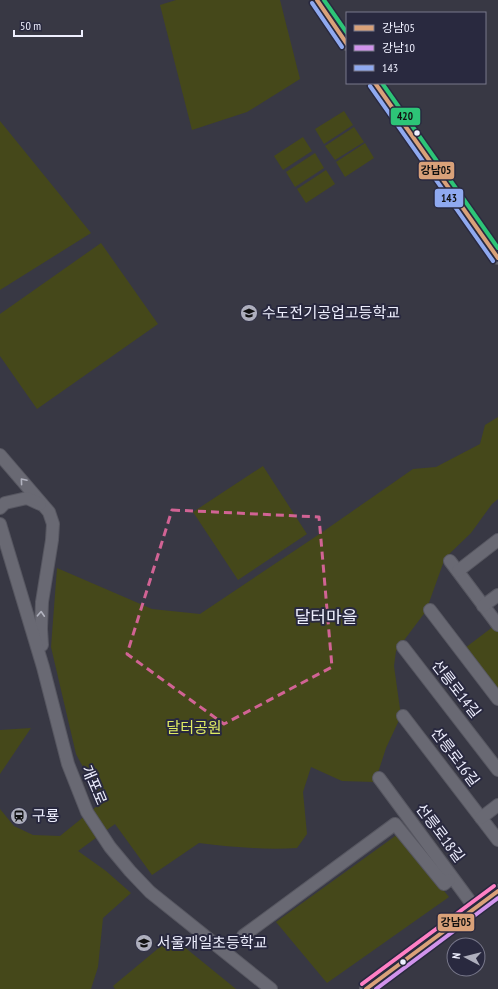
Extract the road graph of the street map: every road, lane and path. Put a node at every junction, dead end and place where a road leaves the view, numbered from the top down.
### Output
1 (317, 0) edge
2 (346, 43) edge
3 (376, 84) edge
4 (498, 258) edge
5 (0, 455) edge
6 (43, 505) junction
7 (0, 508) edge
8 (0, 524) edge
9 (498, 540) edge
10 (450, 561) dead end
11 (458, 571) junction
12 (498, 594) edge
13 (483, 606) junction
14 (430, 610) dead end
15 (498, 625) edge
16 (403, 647) dead end
17 (43, 666) junction
18 (498, 698) edge
19 (403, 716) dead end
20 (498, 770) edge
21 (379, 778) dead end
22 (498, 805) edge
23 (481, 818) junction
24 (498, 840) edge
25 (449, 880) dead end
26 (498, 891) edge
27 (475, 908) junction
28 (243, 936) dead end
29 (271, 989) edge
30 (366, 989) edge

1 - 2 street
3 - 4 street
6 -> 5 street
6 - 7 street
17 -> 6 street
8 - 17 street, 개포로
9 - 11 street
10 - 11 street
11 - 13 street
12 - 13 street
13 - 15 street
14 - 18 street
16 - 20 street, 선릉로14길
17 - 29 street, 개포로
19 - 23 street, 선릉로16길
21 - 27 street, 선릉로18길
22 - 23 street
23 - 24 street, 선릉로16길
25 - 28 street
26 - 27 street
27 - 30 street

